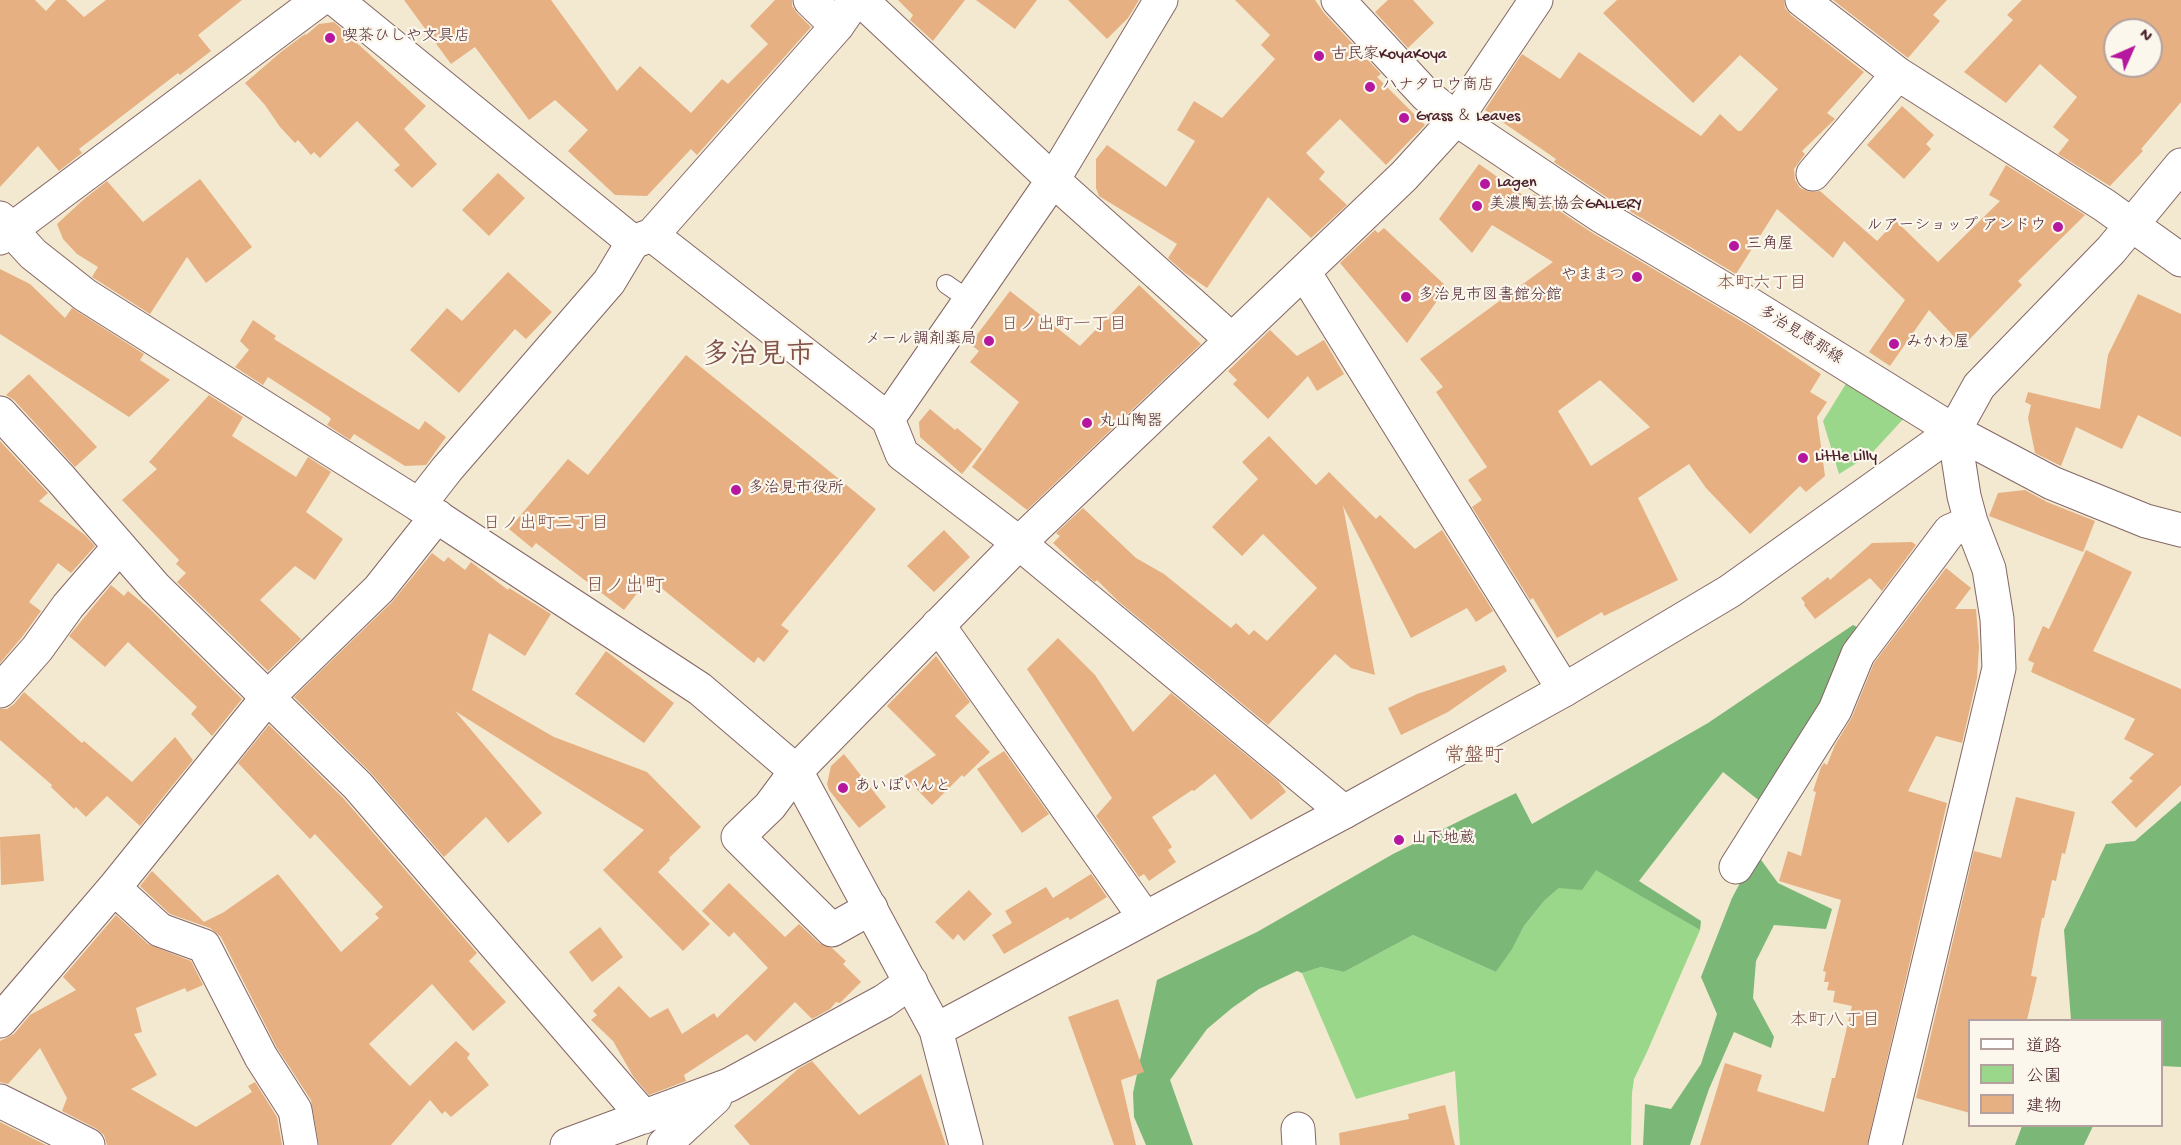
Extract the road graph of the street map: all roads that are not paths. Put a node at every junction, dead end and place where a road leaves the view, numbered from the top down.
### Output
1 (319, 0) edge
2 (336, 0) edge
3 (810, 0) edge
4 (861, 0) edge
5 (1161, 0) edge
6 (1338, 0) edge
7 (1536, 0) edge
8 (1802, 0) edge
9 (846, 13) edge
10 (1898, 74) junction
11 (1456, 119) junction
12 (2181, 165) edge
13 (1812, 174) dead end
14 (1053, 180) junction
15 (2132, 223) junction
16 (3, 228) edge
17 (643, 239) junction
18 (2181, 261) edge
19 (1304, 272) junction
20 (1232, 340) junction
21 (0, 413) edge
22 (888, 419) junction
23 (1954, 432) junction
24 (428, 510) junction
25 (1971, 522) junction
26 (2181, 530) edge
27 (1019, 543) junction
28 (119, 547) junction
29 (938, 625) junction
30 (1564, 690) junction
31 (0, 691) edge
32 (267, 698) junction
33 (796, 771) junction
34 (1344, 812) junction
35 (1736, 867) dead end
36 (114, 888) junction
37 (871, 908) junction
38 (1145, 918) junction
39 (911, 982) junction
40 (0, 1021) edge
41 (936, 1030) junction
42 (729, 1085) junction
43 (0, 1101) edge
44 (644, 1118) junction
45 (88, 1145) edge
46 (301, 1145) edge
47 (567, 1145) edge
48 (664, 1145) edge
49 (966, 1145) edge
50 (1885, 1145) edge

1 - 16 street
2 - 17 street
3 - 9 street
4 - 14 street
5 - 14 street
6 - 11 street, 多治見恵那線
7 - 11 street
8 - 10 street
9 - 17 street
10 - 13 street
10 - 15 street
11 - 19 street
11 - 23 street, 多治見恵那線
12 - 15 street
14 - 20 street
14 - 22 street
15 - 18 street
15 - 23 street
16 - 24 street
17 - 22 street
17 - 24 street
19 - 20 street
19 - 30 street
20 - 27 street
21 - 28 street
22 - 27 street
23 - 25 street
23 - 26 street, 多治見恵那線
23 - 30 street
24 - 32 street
24 - 33 street
25 - 35 street
25 - 50 street
27 - 29 street
27 - 34 street
28 - 31 street
28 - 32 street
29 - 33 street
29 - 38 street
30 - 34 street
32 - 36 street
32 - 44 street
33 - 37 street
33 - 37 street
34 - 38 street
36 - 40 street
36 - 46 street
37 - 39 street
38 - 41 street
39 - 41 street
39 - 42 street
41 - 49 street
42 - 44 street
42 - 48 street
43 - 45 street
44 - 47 street

